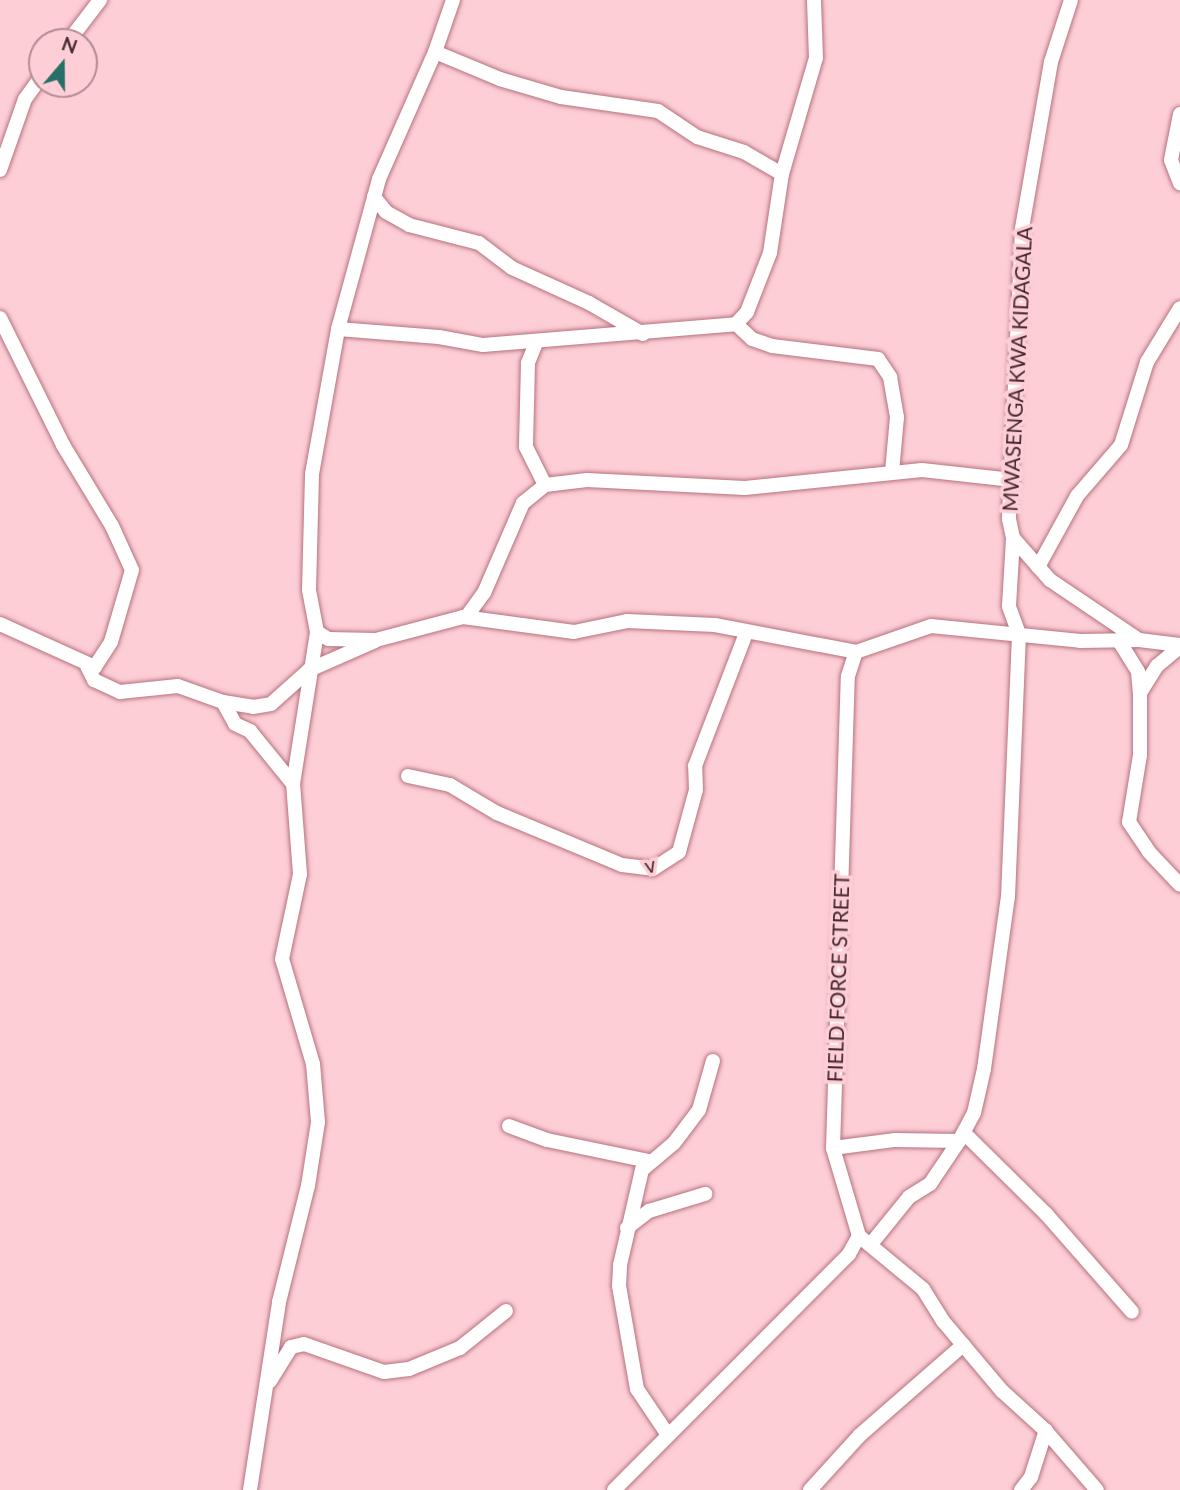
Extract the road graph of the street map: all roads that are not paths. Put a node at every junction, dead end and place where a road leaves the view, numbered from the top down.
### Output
1 (100, 0) edge
2 (453, 0) edge
3 (814, 0) edge
4 (1071, 0) edge
5 (79, 28) edge
6 (435, 52) junction
7 (28, 95) edge
8 (1180, 114) edge
9 (0, 170) edge
10 (782, 174) junction
11 (1180, 183) edge
12 (374, 197) junction
13 (1180, 308) edge
14 (0, 318) edge
15 (736, 324) junction
16 (338, 329) junction
17 (645, 334) junction
18 (536, 343) junction
19 (892, 472) junction
20 (1012, 480) junction
21 (545, 485) junction
22 (1013, 538) junction
23 (1038, 566) junction
24 (463, 617) junction
25 (0, 624) edge
26 (317, 632) junction
27 (746, 633) junction
28 (1019, 634) junction
29 (376, 640) junction
30 (1139, 640) junction
31 (1119, 641) junction
32 (1180, 646) edge
33 (856, 652) junction
34 (87, 666) junction
35 (309, 670) junction
36 (1140, 693) junction
37 (223, 702) junction
38 (408, 776) dead end
39 (293, 784) junction
40 (1180, 885) edge
41 (713, 1061) dead end
42 (509, 1125) dead end
43 (962, 1137) junction
44 (833, 1148) junction
45 (622, 1153) junction
46 (648, 1161) junction
47 (636, 1189) junction
48 (705, 1194) dead end
49 (626, 1228) junction
50 (865, 1240) junction
51 (506, 1311) dead end
52 (1132, 1312) dead end
53 (963, 1345) junction
54 (269, 1382) junction
55 (1046, 1430) junction
56 (668, 1435) junction
57 (250, 1490) edge
58 (614, 1490) edge
59 (810, 1490) edge
60 (1021, 1490) edge
61 (1097, 1490) edge

1 - 5 street
2 - 6 street
3 - 10 street
4 - 20 street, MWASENGA KWA KIDAGALA
6 - 10 street
6 - 12 street
7 - 9 street
8 - 11 street
10 - 15 street
12 - 16 street
12 - 17 street
13 - 23 street
14 - 34 street
15 - 17 street
15 - 19 street
16 - 18 street
16 - 26 street
17 - 18 street
18 - 21 street
19 - 20 street
19 - 21 street
20 - 22 street, MWASENGA KWA KIDAGALA
21 - 24 street
22 - 23 street, MWASENGA KWA KIDAGALA
22 - 28 street
23 - 30 street, MWASENGA KWA KIDAGALA
24 - 27 street
24 - 29 street
25 - 34 street
26 - 29 street
26 - 35 street
27 - 33 street
27 - 38 street, v
28 - 31 street
28 - 33 street
28 - 43 street
29 - 35 street
30 - 31 street
30 - 32 street, MWASENGA KWA KIDAGALA
31 - 36 street
32 - 36 street
33 - 44 street, FIELD FORCE STREET
34 - 37 street
35 - 37 street
35 - 39 street
36 - 40 street
37 - 39 street
39 - 54 street
41 - 46 street
42 - 45 street
43 - 44 street
43 - 50 street
43 - 52 street
44 - 50 street, FIELD FORCE STREET
45 - 46 street
45 - 47 street
46 - 47 street
47 - 49 street
48 - 49 street
49 - 56 street
50 - 53 street
50 - 56 street
51 - 54 street
53 - 55 street
53 - 59 street
54 - 57 street
55 - 60 street
55 - 61 street
56 - 58 street

